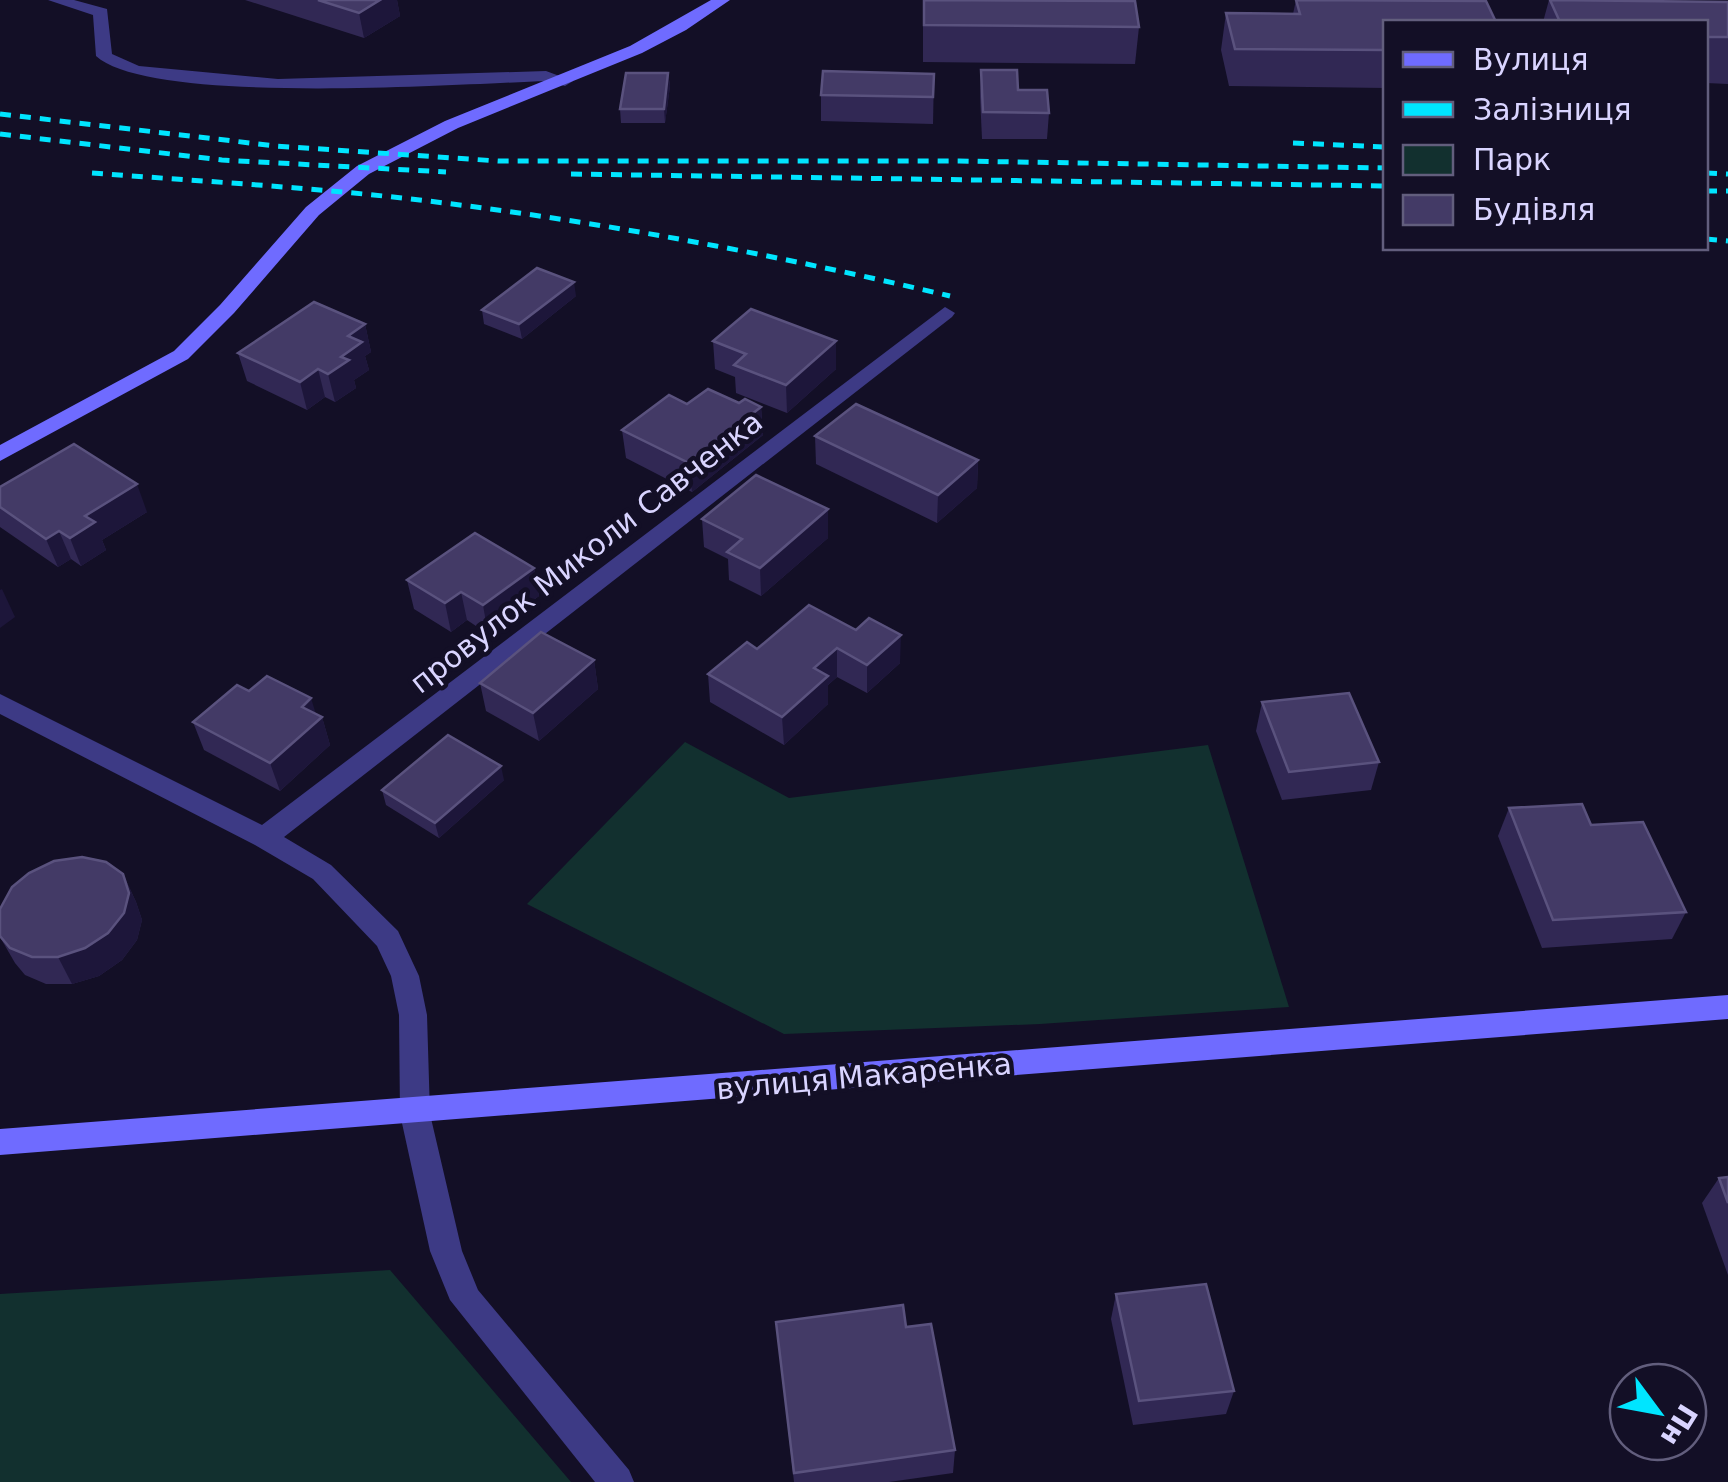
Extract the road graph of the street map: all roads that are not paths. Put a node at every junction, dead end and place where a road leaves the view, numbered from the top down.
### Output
1 (56, 0) edge
2 (722, 0) edge
3 (565, 82) junction
4 (945, 313) dead end
5 (0, 454) edge
6 (0, 703) edge
7 (264, 838) junction
8 (1728, 1007) edge
9 (415, 1114) junction
10 (0, 1142) edge
11 (616, 1482) edge

1 - 3 street
2 - 3 main road
3 - 5 main road
4 - 7 street, провулок Миколи Савченка
6 - 7 street
7 - 9 street
8 - 9 main road, вулиця Макаренка
9 - 10 main road, вулиця Макаренка
9 - 11 street

